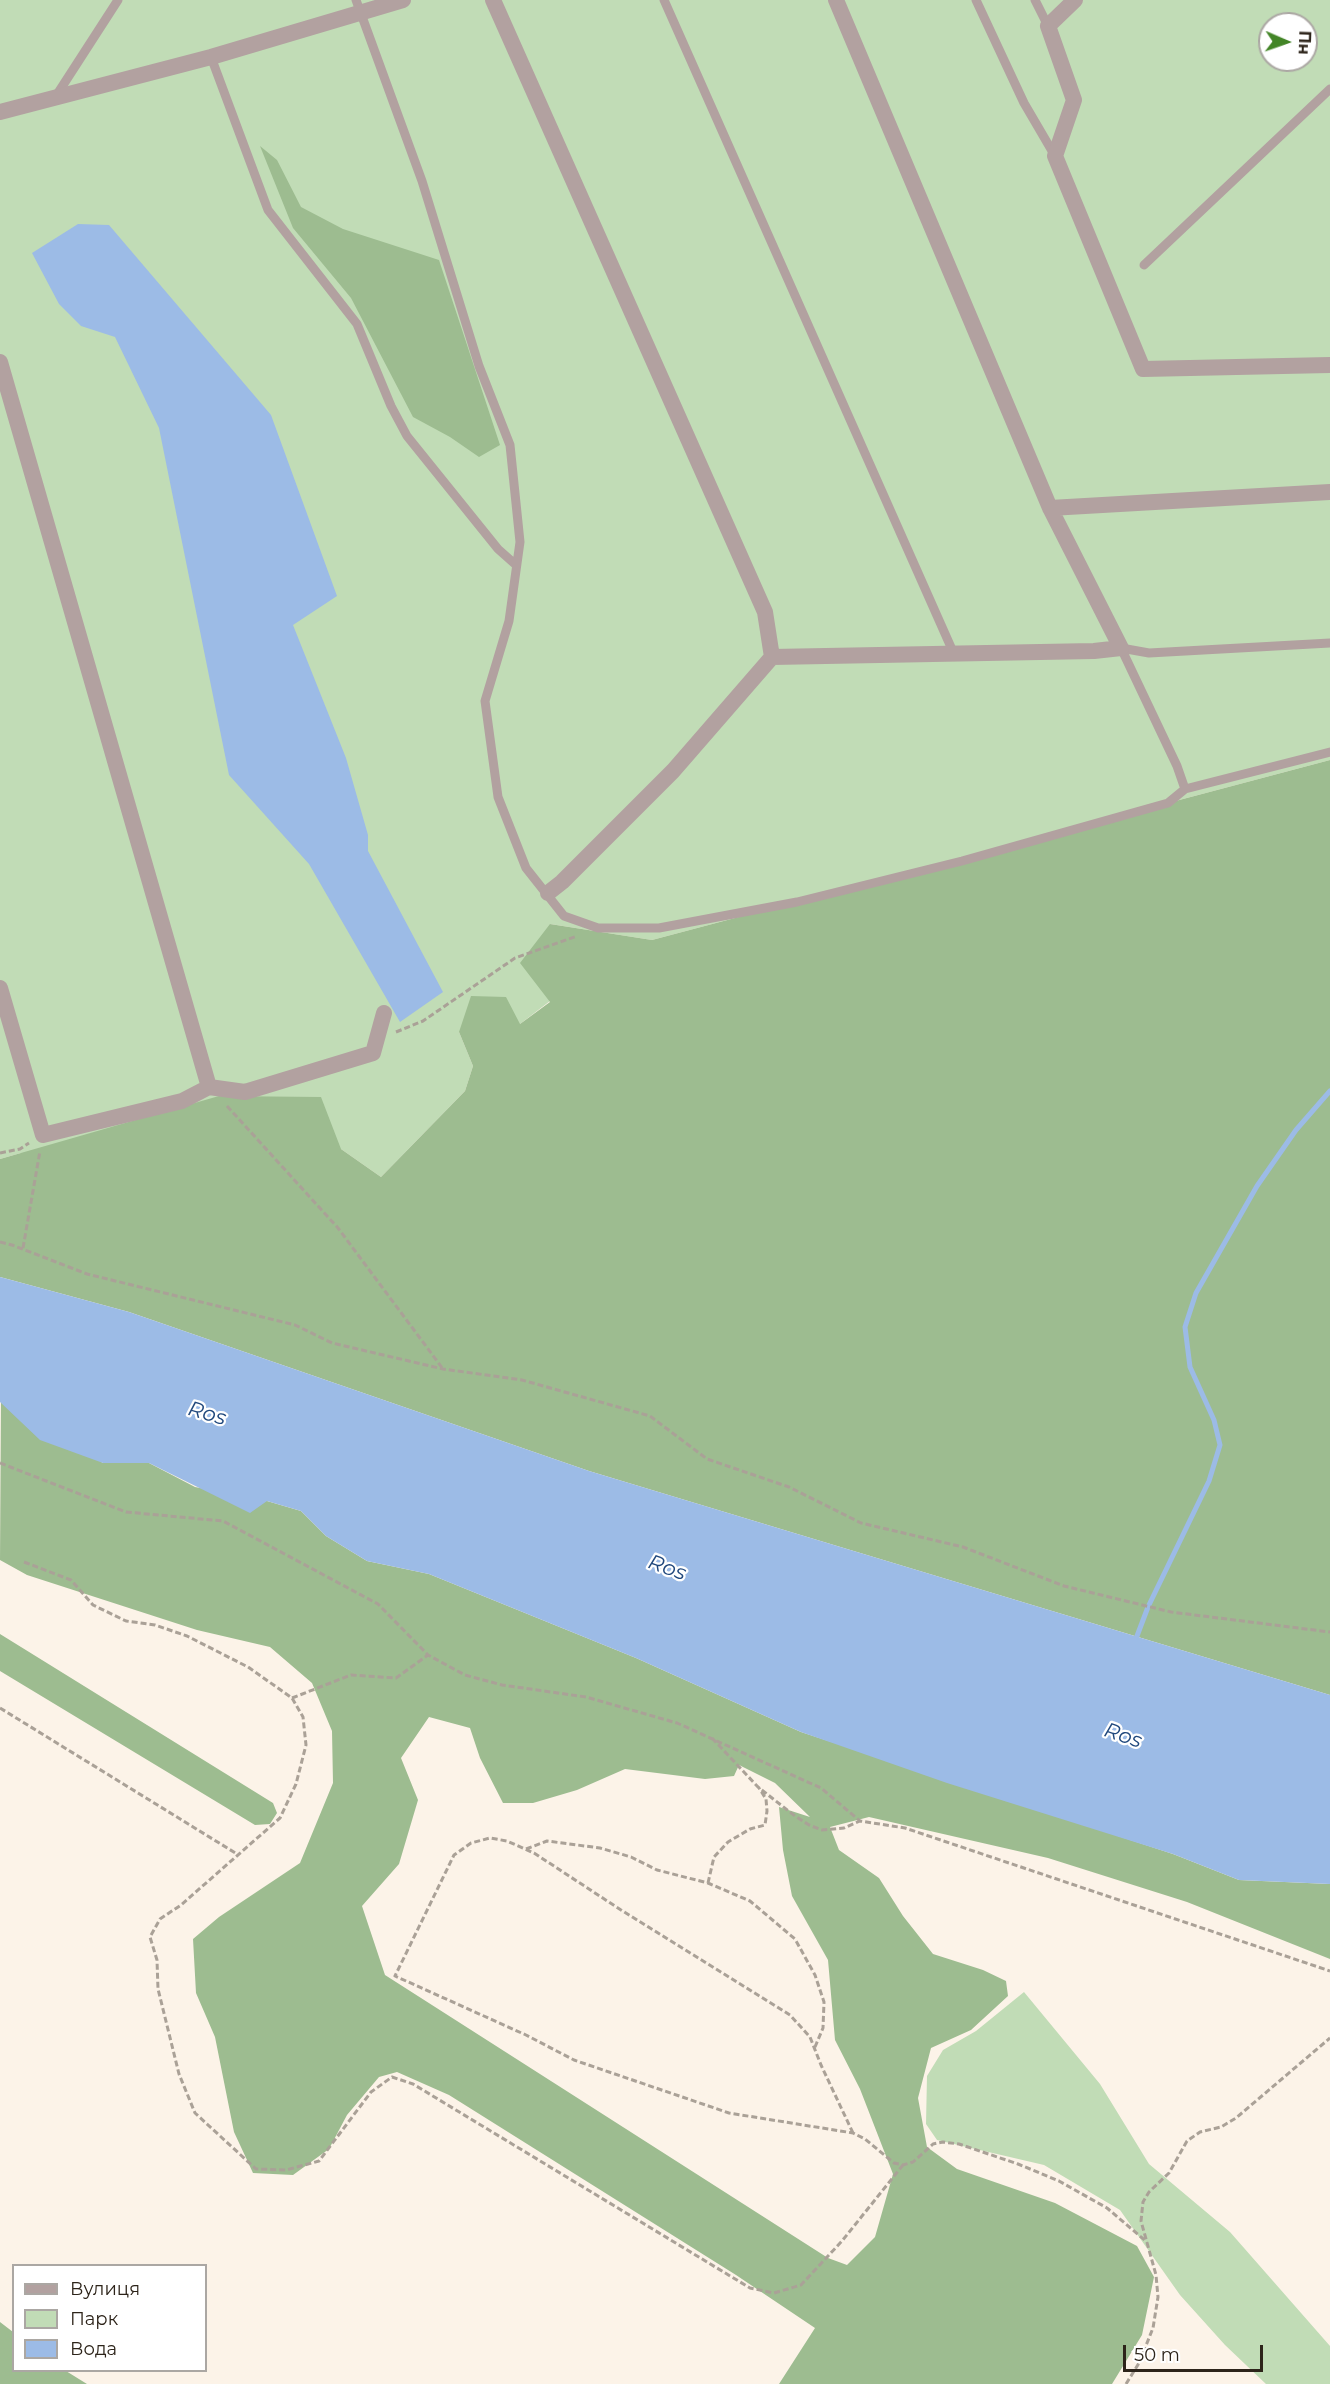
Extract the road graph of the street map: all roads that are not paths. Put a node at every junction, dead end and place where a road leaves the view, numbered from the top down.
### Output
1 (118, 0) edge
2 (403, 0) edge
3 (493, 0) edge
4 (664, 0) edge
5 (836, 0) edge
6 (976, 0) edge
7 (1035, 0) edge
8 (1075, 0) edge
9 (358, 7) edge
10 (1048, 26) junction
11 (211, 57) junction
12 (1330, 89) edge
13 (56, 96) junction
14 (0, 112) edge
15 (1055, 156) junction
16 (1144, 265) dead end
17 (0, 362) edge
18 (1330, 365) edge
19 (1330, 492) edge
20 (1050, 508) junction
21 (516, 565) junction
22 (1330, 642) edge
23 (1121, 648) junction
24 (954, 654) junction
25 (772, 657) junction
26 (1330, 752) edge
27 (1185, 789) junction
28 (548, 893) junction
29 (0, 988) edge
30 (384, 1013) dead end
31 (209, 1087) junction

1 - 13 lane
2 - 9 street
3 - 25 street
4 - 24 lane
5 - 20 street
6 - 15 lane
7 - 10 lane
8 - 10 street
9 - 11 street
9 - 21 lane
10 - 15 street
11 - 13 street
11 - 21 lane
12 - 16 lane
13 - 14 street
15 - 18 street
17 - 31 street
19 - 20 street
20 - 23 street
21 - 28 lane
22 - 23 lane
23 - 24 street
23 - 27 lane
24 - 25 street
25 - 28 street
26 - 27 lane
27 - 28 lane
29 - 31 street
30 - 31 street

